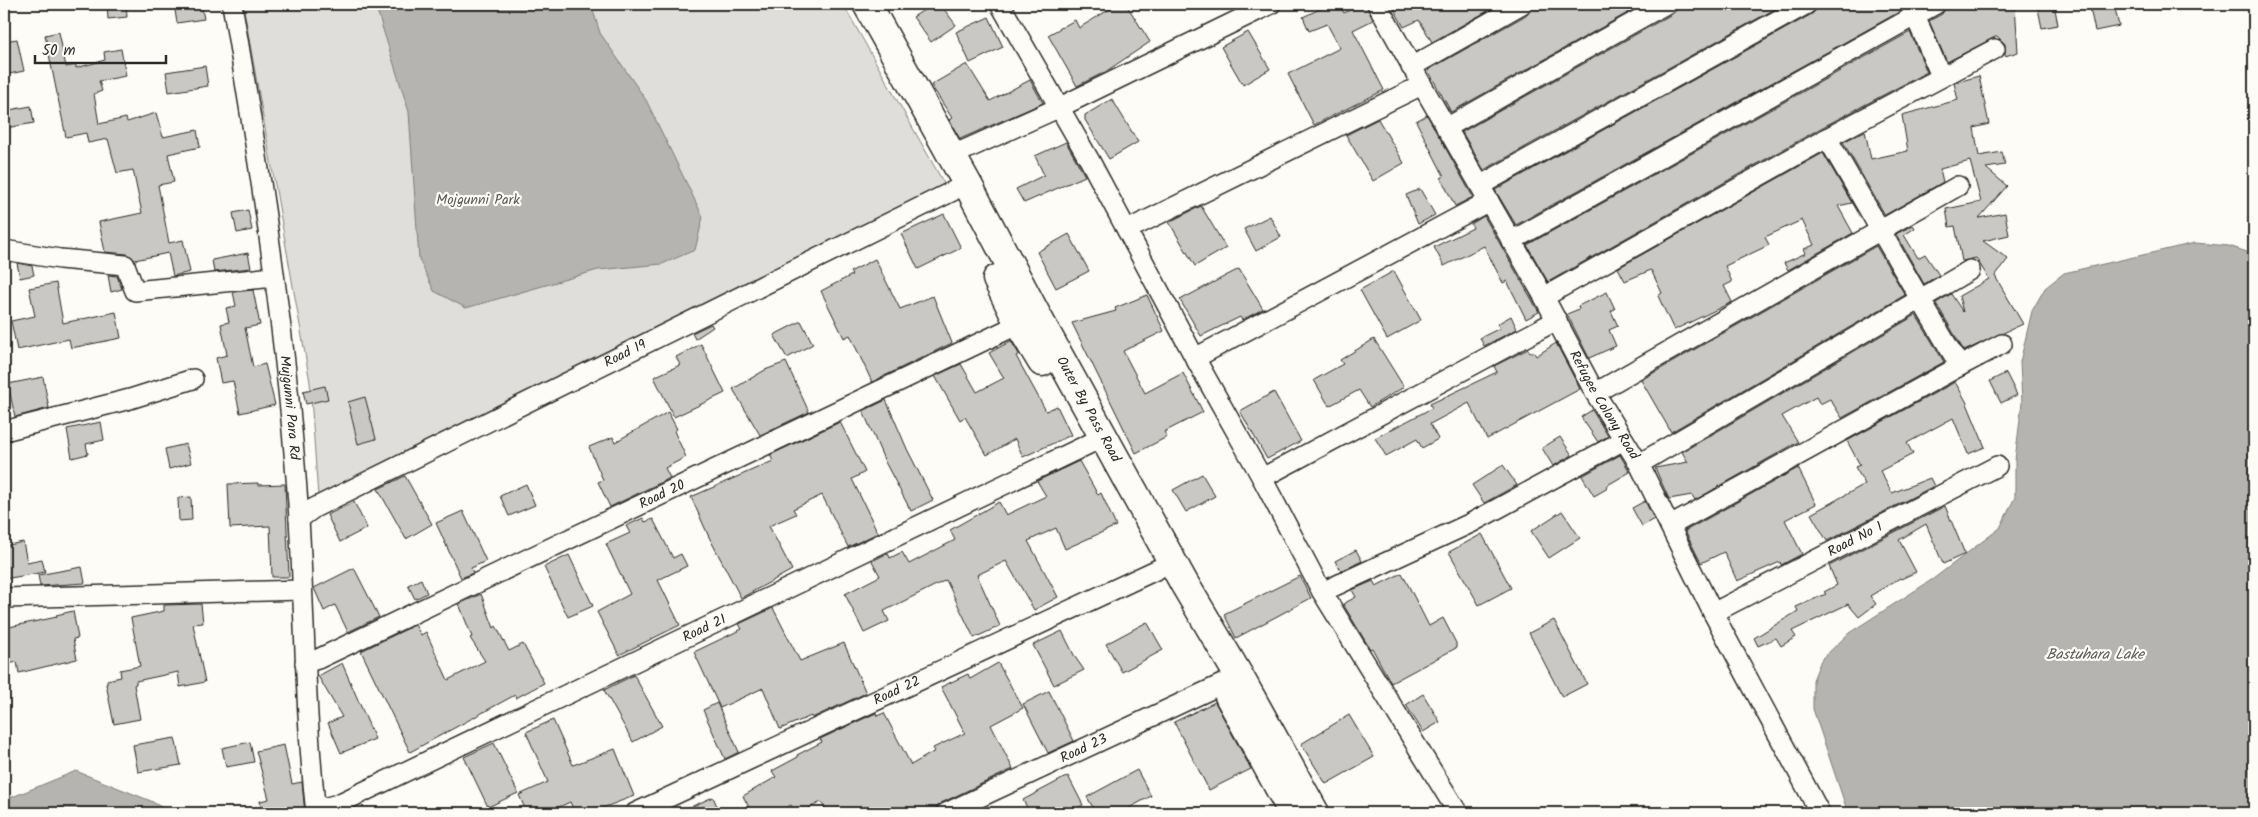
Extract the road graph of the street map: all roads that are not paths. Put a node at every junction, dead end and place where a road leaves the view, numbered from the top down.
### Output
1 (232, 4) edge
2 (848, 4) edge
3 (867, 4) edge
4 (1000, 4) edge
5 (1272, 4) edge
6 (1522, 4) edge
7 (1666, 4) edge
8 (1807, 4) edge
9 (1936, 4) edge
10 (1382, 5) edge
11 (1913, 9) edge
12 (1995, 49) dead end
13 (1412, 67) junction
14 (1941, 76) junction
15 (1422, 85) junction
16 (1058, 108) junction
17 (1446, 128) junction
18 (1828, 138) junction
19 (951, 156) junction
20 (1958, 186) dead end
21 (953, 191) junction
22 (1485, 193) junction
23 (1127, 230) junction
24 (1882, 230) junction
25 (1511, 241) junction
26 (4, 250) edge
27 (1970, 270) dead end
28 (274, 277) junction
29 (1544, 297) junction
30 (1919, 300) junction
31 (1556, 320) junction
32 (1019, 324) junction
33 (2002, 344) dead end
34 (1195, 358) junction
35 (1960, 366) junction
36 (193, 379) dead end
37 (1595, 393) junction
38 (4, 431) edge
39 (1624, 440) junction
40 (1091, 443) junction
41 (1639, 464) junction
42 (1997, 466) dead end
43 (1262, 478) junction
44 (299, 519) junction
45 (1670, 526) junction
46 (1158, 569) junction
47 (302, 590) junction
48 (1322, 592) junction
49 (4, 598) edge
50 (1713, 613) junction
51 (305, 663) junction
52 (1222, 684) junction
53 (316, 812) edge
54 (635, 813) edge
55 (946, 813) edge
56 (1293, 813) edge
57 (1316, 813) edge
58 (1458, 813) edge
59 (1820, 813) edge

1 - 28 street, Mujgunni Para Rd
2 - 21 main road, Outer By Pass Road
3 - 19 main road, Outer By Pass Road
4 - 16 street
5 - 16 street
6 - 13 street
7 - 17 street
8 - 22 street
9 - 11 street
10 - 13 street, Refugee Colony Road
11 - 14 street
11 - 25 street
12 - 14 street
13 - 15 street, Refugee Colony Road
14 - 18 street
15 - 17 street, Refugee Colony Road
15 - 23 street
16 - 19 street
16 - 23 street
17 - 22 street, Refugee Colony Road
18 - 24 street
18 - 29 street
19 - 57 main road, Outer By Pass Road
20 - 24 street
21 - 32 main road, Outer By Pass Road
21 - 44 street, Road 19
22 - 25 street, Refugee Colony Road
22 - 34 street
23 - 34 street
24 - 30 street
24 - 37 street
25 - 29 street, Refugee Colony Road
26 - 28 street
27 - 30 street
28 - 44 street, Mujgunni Para Rd
29 - 31 street, Refugee Colony Road
30 - 35 street
30 - 41 street
31 - 37 street, Refugee Colony Road
31 - 43 street
32 - 40 main road, Outer By Pass Road
32 - 51 street, Road 20
33 - 35 street
34 - 43 street
35 - 45 street
36 - 38 street
37 - 39 street, Refugee Colony Road
39 - 41 street, Refugee Colony Road
39 - 48 street
40 - 46 main road, Outer By Pass Road
40 - 53 street, Road 21
41 - 45 street, Refugee Colony Road
42 - 50 street, Road No 1
43 - 48 street
44 - 47 street, Mujgunni Para Rd
45 - 50 street, Refugee Colony Road
46 - 52 main road, Outer By Pass Road
46 - 54 street, Road 22
47 - 49 street
47 - 51 street, Mujgunni Para Rd
48 - 58 street
50 - 59 street, Refugee Colony Road
51 - 53 street, Mujgunni Para Rd
52 - 55 street, Road 23
52 - 56 main road, Outer By Pass Road

